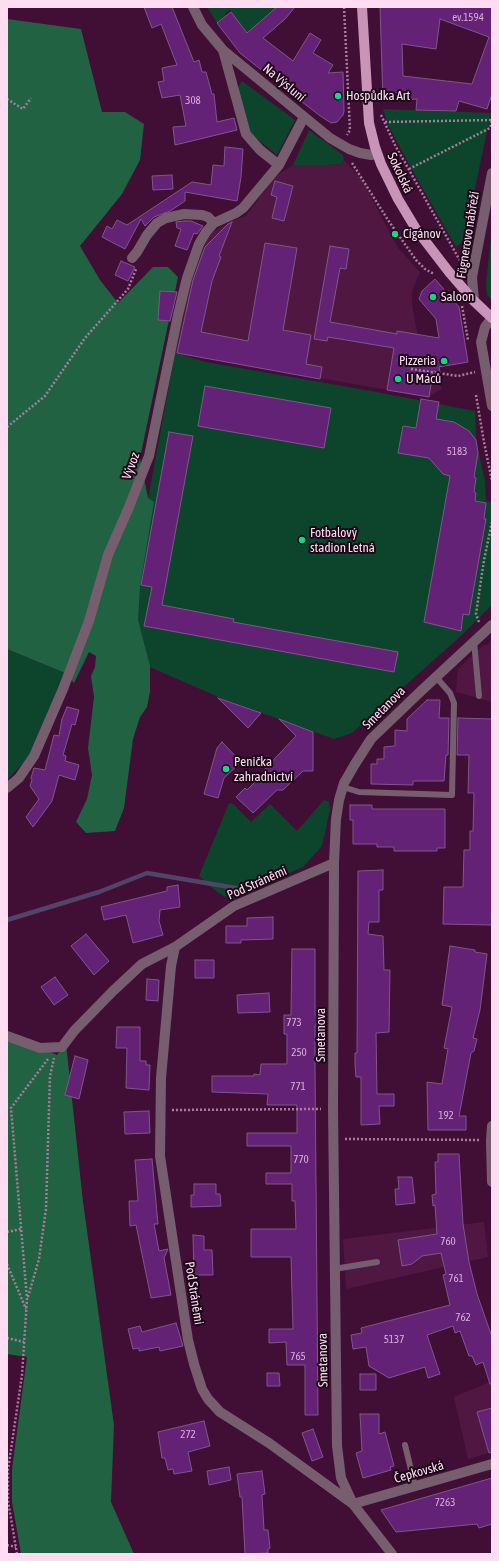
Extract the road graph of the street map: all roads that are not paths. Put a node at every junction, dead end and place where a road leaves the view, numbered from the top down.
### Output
1 (193, 7) edge
2 (362, 7) edge
3 (223, 50) junction
4 (304, 117) junction
5 (377, 154) junction
6 (279, 165) junction
7 (492, 173) edge
8 (214, 223) junction
9 (135, 255) road end
10 (474, 301) junction
11 (492, 318) edge
12 (492, 406) edge
13 (492, 625) edge
14 (474, 641) junction
15 (436, 677) junction
16 (479, 696) dead end
17 (343, 787) junction
18 (7, 788) edge
19 (334, 864) junction
20 (175, 947) junction
21 (7, 1036) edge
22 (492, 1126) edge
23 (492, 1182) edge
24 (377, 1262) dead end
25 (334, 1269) junction
26 (405, 1445) dead end
27 (492, 1464) edge
28 (415, 1486) junction
29 (353, 1504) junction
30 (392, 1554) edge

1 - 3 street, Na Výsluní
2 - 5 main road, Sokolská
3 - 4 street, Na Výsluní
3 - 6 street
4 - 5 street, Na Výsluní
4 - 6 street, Vývoz
5 - 10 main road, Sokolská
6 - 8 street, Vývoz
7 - 10 street, Fügnerovo nábřeží
8 - 9 street
8 - 18 street, Vývoz
10 - 11 main road, Sokolská
11 - 12 street
13 - 14 street, Smetanova
14 - 15 street, Smetanova
14 - 16 lane
15 - 17 street, Smetanova
15 - 17 lane
17 - 19 street, Smetanova
19 - 20 street, Pod Stráněmi
19 - 25 street, Smetanova
20 - 21 street, Pod Stráněmi
20 - 29 street, Pod Stráněmi
22 - 23 street
24 - 25 lane
25 - 29 street, Smetanova
26 - 28 lane
27 - 28 street, Čepkovská
28 - 29 street, Čepkovská
29 - 30 street, Pod Stráněmi

